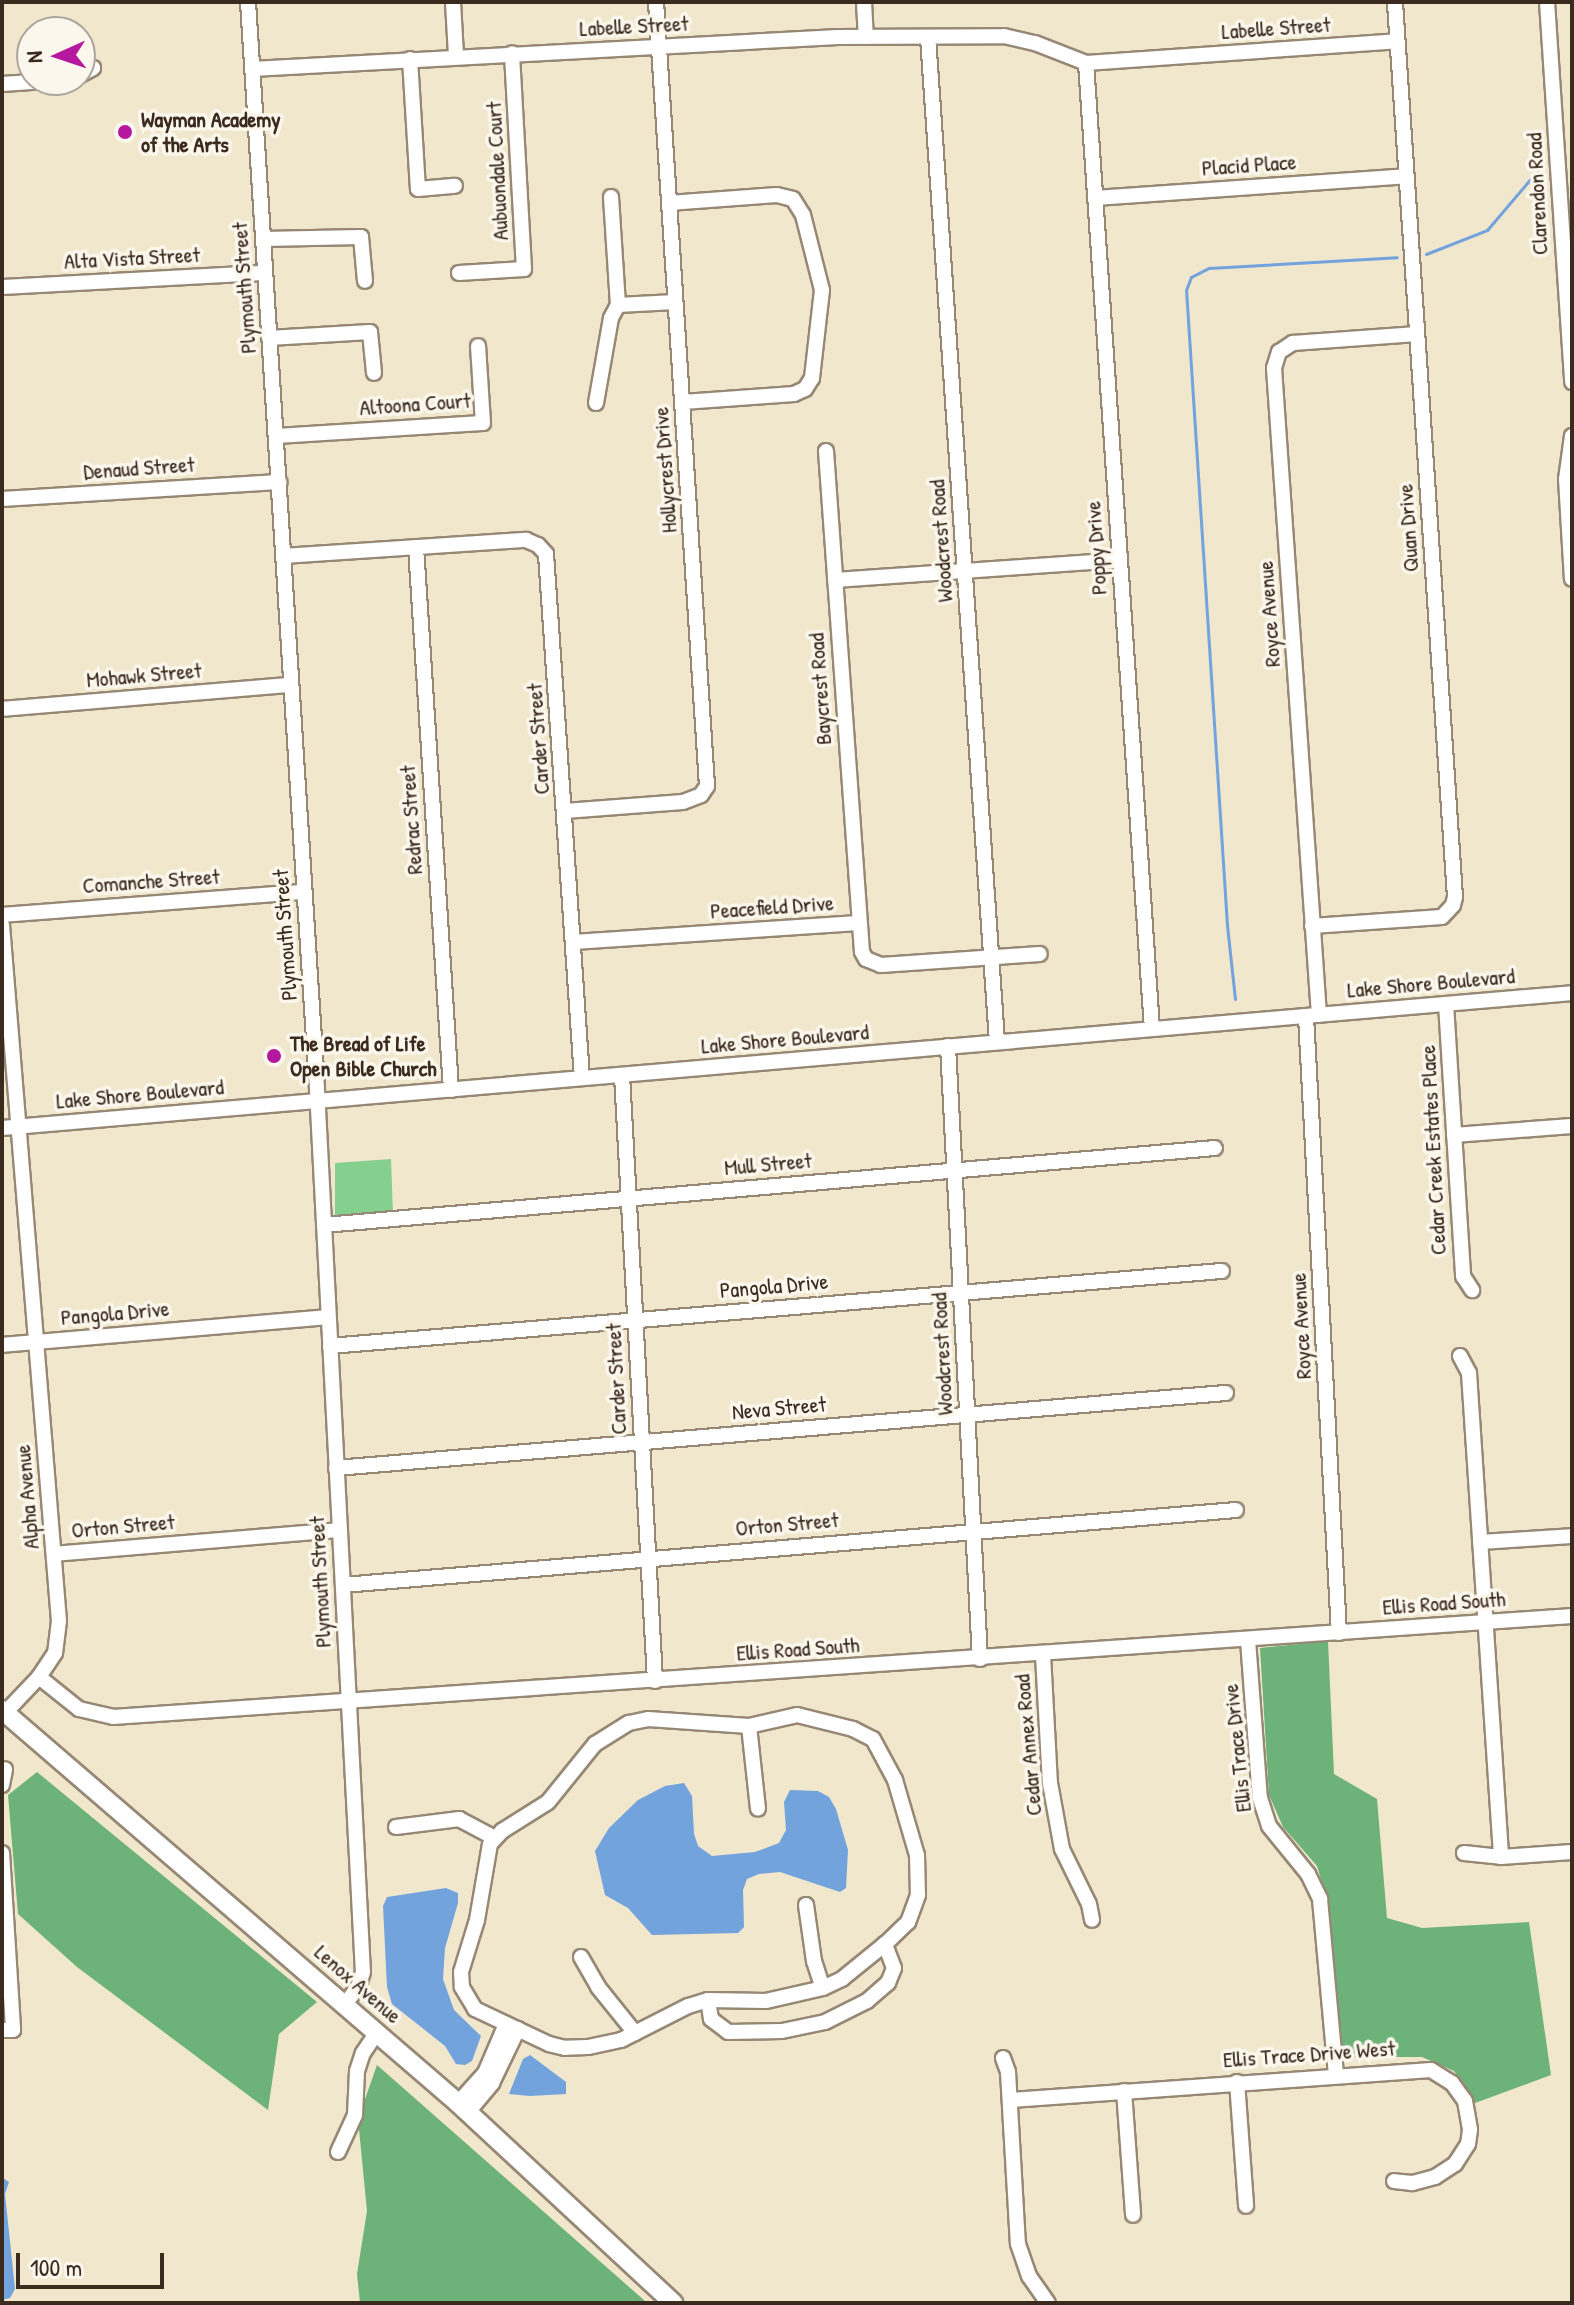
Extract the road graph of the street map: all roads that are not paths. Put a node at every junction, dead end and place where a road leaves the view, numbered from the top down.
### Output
1 (248, 2) edge
2 (453, 2) edge
3 (656, 2) edge
4 (864, 2) edge
5 (1395, 2) edge
6 (1547, 2) edge
7 (866, 37) junction
8 (928, 37) junction
9 (1397, 41) junction
10 (660, 47) junction
11 (512, 53) junction
12 (456, 56) junction
13 (410, 59) junction
14 (1086, 63) junction
15 (252, 69) junction
16 (1406, 176) junction
17 (455, 186) dead end
18 (611, 197) dead end
19 (1095, 198) junction
20 (669, 203) junction
21 (263, 239) junction
22 (264, 273) junction
23 (459, 273) dead end
24 (365, 281) dead end
25 (2, 287) edge
26 (675, 302) junction
27 (618, 305) junction
28 (1417, 334) junction
29 (269, 338) junction
30 (478, 346) dead end
31 (374, 373) dead end
32 (1572, 382) edge
33 (683, 402) junction
34 (596, 403) dead end
35 (276, 436) junction
36 (1572, 436) edge
37 (826, 451) dead end
38 (1571, 460) edge
39 (279, 482) junction
40 (2, 499) edge
41 (416, 547) junction
42 (283, 556) junction
43 (1119, 560) junction
44 (965, 570) junction
45 (1572, 579) edge
46 (835, 580) junction
47 (290, 685) junction
48 (2, 709) edge
49 (565, 811) junction
50 (304, 892) junction
51 (2, 915) edge
52 (858, 923) junction
53 (2, 925) edge
54 (1312, 926) junction
55 (573, 942) junction
56 (1040, 954) dead end
57 (992, 958) junction
58 (1572, 993) edge
59 (1446, 1004) junction
60 (1312, 1015) junction
61 (1152, 1029) junction
62 (997, 1042) junction
63 (948, 1046) junction
64 (622, 1075) junction
65 (582, 1078) junction
66 (451, 1090) junction
67 (318, 1101) junction
68 (1572, 1126) edge
69 (18, 1127) junction
70 (2, 1128) edge
71 (1454, 1135) junction
72 (1215, 1148) dead end
73 (955, 1170) junction
74 (628, 1199) junction
75 (324, 1225) junction
76 (1222, 1271) dead end
77 (1472, 1290) dead end
78 (961, 1292) junction
79 (328, 1317) junction
80 (636, 1321) junction
81 (37, 1341) junction
82 (2, 1345) edge
83 (330, 1346) junction
84 (1460, 1356) dead end
85 (1226, 1393) dead end
86 (967, 1414) junction
87 (642, 1441) junction
88 (336, 1468) junction
89 (1236, 1510) dead end
90 (340, 1530) junction
91 (974, 1531) junction
92 (1572, 1536) edge
93 (1480, 1542) junction
94 (54, 1554) junction
95 (648, 1559) junction
96 (343, 1585) junction
97 (1572, 1616) edge
98 (1485, 1622) junction
99 (1339, 1633) junction
100 (1248, 1640) junction
101 (1043, 1655) junction
102 (980, 1659) junction
103 (39, 1677) junction
104 (655, 1681) junction
105 (349, 1701) junction
106 (3, 1713) edge
107 (749, 1726) junction
108 (5, 1769) dead end
109 (2, 1785) edge
110 (758, 1809) dead end
111 (396, 1827) dead end
112 (494, 1838) junction
113 (1572, 1852) edge
114 (2, 1853) edge
115 (1464, 1853) dead end
116 (1501, 1857) junction
117 (806, 1905) dead end
118 (1092, 1920) dead end
119 (885, 1944) junction
120 (581, 1957) dead end
121 (823, 1988) junction
122 (708, 2000) junction
123 (345, 2004) junction
124 (512, 2027) junction
125 (8, 2030) edge
126 (377, 2032) junction
127 (635, 2033) junction
128 (1003, 2058) dead end
129 (1336, 2074) junction
130 (1237, 2082) junction
131 (1124, 2091) junction
132 (1011, 2100) junction
133 (463, 2107) junction
134 (338, 2152) dead end
135 (1394, 2181) dead end
136 (1246, 2206) dead end
137 (1133, 2215) dead end
138 (673, 2303) edge
139 (1048, 2303) edge

1 - 15 street, Plymouth Street
2 - 12 street
3 - 10 street, Hollycrest Drive
4 - 7 street
5 - 9 street, Quan Drive
6 - 32 street, Clarendon Road
7 - 8 street, Labelle Street
7 - 10 street, Labelle Street
8 - 14 street, Labelle Street
8 - 44 street, Woodcrest Road
9 - 14 street, Labelle Street
9 - 16 street, Quan Drive
10 - 11 street, Labelle Street
10 - 20 street, Hollycrest Drive
11 - 12 street, Labelle Street
11 - 23 street, Aubuondale Court
12 - 13 street, Labelle Street
13 - 15 street, Labelle Street
13 - 17 street
14 - 19 street, Poppy Drive
15 - 21 street, Plymouth Street
16 - 19 street, Placid Place
16 - 28 street, Quan Drive
18 - 27 street
19 - 43 street, Poppy Drive
20 - 26 street, Hollycrest Drive
20 - 33 street
21 - 22 street, Plymouth Street
21 - 24 street
22 - 25 street, Alta Vista Street
22 - 29 street, Plymouth Street
26 - 27 street
26 - 33 street, Hollycrest Drive
27 - 34 street
28 - 54 street, Royce Avenue
28 - 54 street, Quan Drive
29 - 31 street
29 - 35 street, Plymouth Street
30 - 35 street, Altoona Court
33 - 49 street, Hollycrest Drive
35 - 39 street, Plymouth Street
36 - 38 street
37 - 46 street, Baycrest Road
38 - 45 street
39 - 40 street, Denaud Street
39 - 42 street, Plymouth Street
41 - 42 street
41 - 49 street, Carder Street
41 - 66 street, Redrac Street
42 - 47 street, Plymouth Street
43 - 44 street
43 - 61 street, Poppy Drive
44 - 46 street
44 - 57 street, Woodcrest Road
46 - 52 street, Baycrest Road
47 - 48 street, Mohawk Street
47 - 50 street, Plymouth Street
49 - 55 street, Carder Street
50 - 51 street, Comanche Street
50 - 67 street, Plymouth Street
52 - 55 street, Peacefield Drive
52 - 57 street, Peacefield Drive
53 - 69 street, Alpha Avenue
54 - 60 street, Royce Avenue
55 - 65 street, Carder Street
56 - 57 street, Peacefield Drive
57 - 62 street, Woodcrest Road
58 - 59 street, Lake Shore Boulevard
59 - 60 street, Lake Shore Boulevard
59 - 71 street, Cedar Creek Estates Place
60 - 61 street, Lake Shore Boulevard
60 - 99 street, Royce Avenue
61 - 62 street, Lake Shore Boulevard
62 - 63 street, Lake Shore Boulevard
63 - 64 street, Lake Shore Boulevard
63 - 73 street, Woodcrest Road
64 - 65 street, Lake Shore Boulevard
64 - 74 street, Carder Street
65 - 66 street, Lake Shore Boulevard
66 - 67 street, Lake Shore Boulevard
67 - 69 street, Lake Shore Boulevard
67 - 75 street, Plymouth Street
68 - 71 street
69 - 70 street, Lake Shore Boulevard
69 - 81 street, Alpha Avenue
71 - 77 street, Cedar Creek Estates Place
72 - 73 street, Mull Street
73 - 74 street, Mull Street
73 - 78 street, Woodcrest Road
74 - 75 street, Mull Street
74 - 80 street, Carder Street
75 - 79 street, Plymouth Street
76 - 78 street, Pangola Drive
78 - 80 street, Pangola Drive
78 - 86 street, Woodcrest Road
79 - 81 street, Pangola Drive
79 - 83 street, Plymouth Street
80 - 83 street, Pangola Drive
80 - 87 street, Carder Street
81 - 82 street, Pangola Drive
81 - 94 street, Alpha Avenue
83 - 88 street, Plymouth Street
84 - 93 street
85 - 86 street, Neva Street
86 - 87 street, Neva Street
86 - 91 street, Woodcrest Road
87 - 88 street, Neva Street
87 - 95 street, Carder Street
88 - 90 street, Plymouth Street
89 - 91 street, Orton Street
90 - 94 street, Orton Street
90 - 96 street, Plymouth Street
91 - 95 street, Orton Street
91 - 102 street, Woodcrest Road
92 - 93 street
93 - 98 street
94 - 103 street, Alpha Avenue
95 - 96 street, Orton Street
95 - 104 street, Carder Street
96 - 105 street, Plymouth Street
97 - 98 street, Ellis Road South
98 - 99 street, Ellis Road South
98 - 116 street
99 - 100 street, Ellis Road South
100 - 101 street, Ellis Road South
100 - 129 street, Ellis Trace Drive
101 - 102 street, Ellis Road South
101 - 118 street, Cedar Annex Road
102 - 104 street, Ellis Road South
103 - 105 street, Ellis Road South
103 - 106 street, Alpha Avenue
104 - 105 street, Ellis Road South
105 - 123 street, Plymouth Street
106 - 123 main road, Lenox Avenue
107 - 110 street
107 - 112 street
107 - 119 street
108 - 109 street
111 - 112 street
112 - 124 street
113 - 116 street
114 - 125 street
115 - 116 street
117 - 121 street
119 - 121 street
119 - 122 street
120 - 127 street
121 - 122 street
122 - 127 street
123 - 126 main road, Lenox Avenue
124 - 127 street
124 - 133 street
126 - 133 main road, Lenox Avenue
126 - 134 street
128 - 132 street
129 - 130 street, Ellis Trace Drive West
129 - 135 street, Ellis Trace Drive West
130 - 131 street, Ellis Trace Drive West
130 - 136 street
131 - 132 street, Ellis Trace Drive West
131 - 137 street
132 - 139 street
133 - 138 main road, Lenox Avenue

